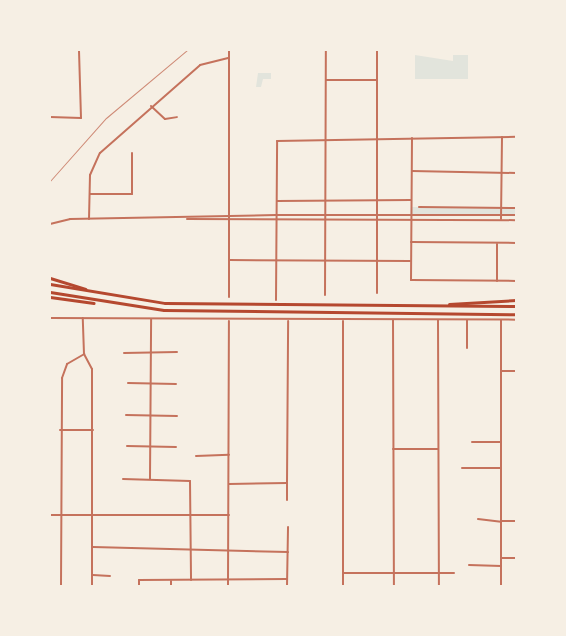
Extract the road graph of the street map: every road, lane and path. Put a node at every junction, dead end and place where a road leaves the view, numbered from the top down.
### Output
1 (79, 50) edge
2 (229, 50) edge
3 (326, 50) edge
4 (377, 50) edge
5 (229, 58) junction
6 (326, 80) junction
7 (376, 80) junction
8 (151, 106) junction
9 (50, 117) edge
10 (177, 117) dead end
11 (502, 137) junction
12 (516, 137) edge
13 (412, 138) junction
14 (325, 140) junction
15 (376, 140) junction
16 (132, 153) dead end
17 (412, 171) junction
18 (501, 173) junction
19 (516, 173) edge
20 (90, 194) junction
21 (276, 200) junction
22 (326, 200) junction
23 (377, 200) junction
24 (411, 200) junction
25 (419, 208) dead end
26 (501, 208) junction
27 (516, 208) edge
28 (276, 215) junction
29 (516, 215) edge
30 (229, 217) junction
31 (326, 217) junction
32 (376, 217) junction
33 (501, 217) junction
34 (410, 218) junction
35 (89, 219) junction
36 (187, 219) junction
37 (277, 219) junction
38 (228, 220) junction
39 (516, 220) edge
40 (50, 224) edge
41 (410, 242) junction
42 (497, 244) junction
43 (516, 244) edge
44 (229, 260) junction
45 (276, 260) junction
46 (325, 260) junction
47 (376, 260) junction
48 (410, 261) junction
49 (50, 278) edge
50 (497, 280) junction
51 (516, 281) edge
52 (50, 284) edge
53 (50, 292) edge
54 (377, 293) dead end
55 (102, 295) junction
56 (325, 295) dead end
57 (50, 296) edge
58 (228, 297) dead end
59 (276, 300) dead end
60 (516, 300) edge
61 (117, 306) junction
62 (429, 306) junction
63 (516, 306) edge
64 (516, 314) edge
65 (50, 318) edge
66 (83, 318) junction
67 (151, 318) junction
68 (393, 320) junction
69 (438, 320) junction
70 (467, 320) junction
71 (501, 320) junction
72 (516, 320) edge
73 (229, 321) junction
74 (288, 321) junction
75 (343, 321) junction
76 (467, 348) dead end
77 (151, 352) junction
78 (177, 352) dead end
79 (124, 353) dead end
80 (84, 354) junction
81 (501, 371) junction
82 (516, 371) edge
83 (128, 383) dead end
84 (152, 383) junction
85 (176, 384) dead end
86 (126, 415) dead end
87 (177, 416) dead end
88 (152, 417) junction
89 (60, 430) junction
90 (93, 430) junction
91 (472, 442) dead end
92 (501, 442) junction
93 (127, 446) dead end
94 (150, 447) junction
95 (176, 447) dead end
96 (393, 449) junction
97 (438, 449) junction
98 (196, 456) dead end
99 (229, 456) junction
100 (462, 468) dead end
101 (501, 468) junction
102 (123, 479) dead end
103 (150, 479) junction
104 (287, 483) junction
105 (229, 484) junction
106 (287, 500) dead end
107 (92, 514) junction
108 (50, 515) edge
109 (60, 515) junction
110 (190, 515) junction
111 (229, 515) junction
112 (478, 519) dead end
113 (516, 521) edge
114 (501, 522) junction
115 (288, 527) dead end
116 (92, 547) junction
117 (191, 548) junction
118 (228, 549) junction
119 (288, 552) junction
120 (501, 558) junction
121 (516, 558) edge
122 (469, 565) dead end
123 (501, 566) junction
124 (394, 572) junction
125 (439, 572) junction
126 (344, 573) junction
127 (454, 573) dead end
128 (92, 576) junction
129 (110, 576) dead end
130 (287, 579) junction
131 (191, 580) junction
132 (228, 580) junction
133 (171, 581) junction
134 (61, 586) edge
135 (92, 586) edge
136 (139, 586) edge
137 (171, 586) edge
138 (228, 586) edge
139 (287, 586) edge
140 (343, 586) edge
141 (394, 586) edge
142 (439, 586) edge
143 (501, 586) edge

1 - 9 street
2 - 5 street
3 - 6 street
4 - 7 street
5 - 8 street
5 - 30 street
6 - 7 street
6 - 14 street
7 - 15 street
8 - 10 street
8 - 20 street
11 - 12 street
11 - 13 street
11 - 18 street
13 - 15 street
13 - 17 street
14 - 15 street
14 - 21 street
14 - 22 street
15 - 23 street
16 - 20 street
17 - 18 street
17 - 24 street
18 - 19 street
18 - 26 street
20 - 35 street
21 - 22 street
21 - 28 street
22 - 23 street
22 - 31 street
23 - 24 street
23 - 32 street
24 - 34 street
25 - 26 street
26 - 27 street
26 - 33 street
28 - 30 street
28 - 31 street
28 - 37 street
29 - 33 street
30 - 36 street
30 - 38 street
31 - 32 street
31 - 37 street
31 - 46 street
32 - 34 street
32 - 47 street
33 - 34 street
33 - 39 street
34 - 41 street
35 - 36 street
35 - 40 street
36 - 38 street
37 - 38 street
37 - 45 street
38 - 44 street
41 - 42 street
41 - 48 street
42 - 43 street
42 - 50 street
44 - 45 street
44 - 58 street
45 - 46 street
45 - 59 street
46 - 47 street
46 - 56 street
47 - 48 street
47 - 54 street
48 - 50 street
49 - 55 highway
50 - 51 street
52 - 55 highway
53 - 61 highway
55 - 62 highway
57 - 61 highway
60 - 62 highway
61 - 64 highway
62 - 63 highway
65 - 66 street
66 - 67 street
66 - 80 street
67 - 73 street
67 - 77 street
68 - 69 street
68 - 75 street
68 - 96 street
69 - 70 street
69 - 97 street
70 - 71 street
70 - 76 street
71 - 72 street
71 - 81 street
73 - 74 street
73 - 99 street
74 - 75 street
74 - 104 street
75 - 126 street
77 - 78 street
77 - 79 street
77 - 84 street
80 - 89 street
80 - 90 street
81 - 82 street
81 - 92 street
83 - 84 street
84 - 85 street
84 - 88 street
86 - 88 street
87 - 88 street
88 - 94 street
89 - 90 street
89 - 109 street
90 - 107 street
91 - 92 street
92 - 101 street
93 - 94 street
94 - 95 street
94 - 103 street
96 - 97 street
96 - 124 street
97 - 125 street
98 - 99 street
99 - 105 street
100 - 101 street
101 - 114 street
102 - 103 street
103 - 110 street
104 - 105 street
104 - 106 street
105 - 111 street
107 - 109 street
107 - 110 street
107 - 116 street
108 - 109 street
109 - 134 street
110 - 111 street
110 - 117 street
111 - 118 street
112 - 114 street
113 - 114 street
114 - 120 street
115 - 119 street
116 - 117 street
116 - 128 street
117 - 118 street
117 - 131 street
118 - 119 street
118 - 132 street
119 - 130 street
120 - 121 street
120 - 123 street
122 - 123 street
123 - 143 street
124 - 125 street
124 - 126 street
124 - 141 street
125 - 127 street
125 - 142 street
126 - 140 street
128 - 129 street
128 - 135 street
130 - 132 street
130 - 139 street
131 - 132 street
131 - 133 street
132 - 138 street
133 - 136 street
133 - 137 street

